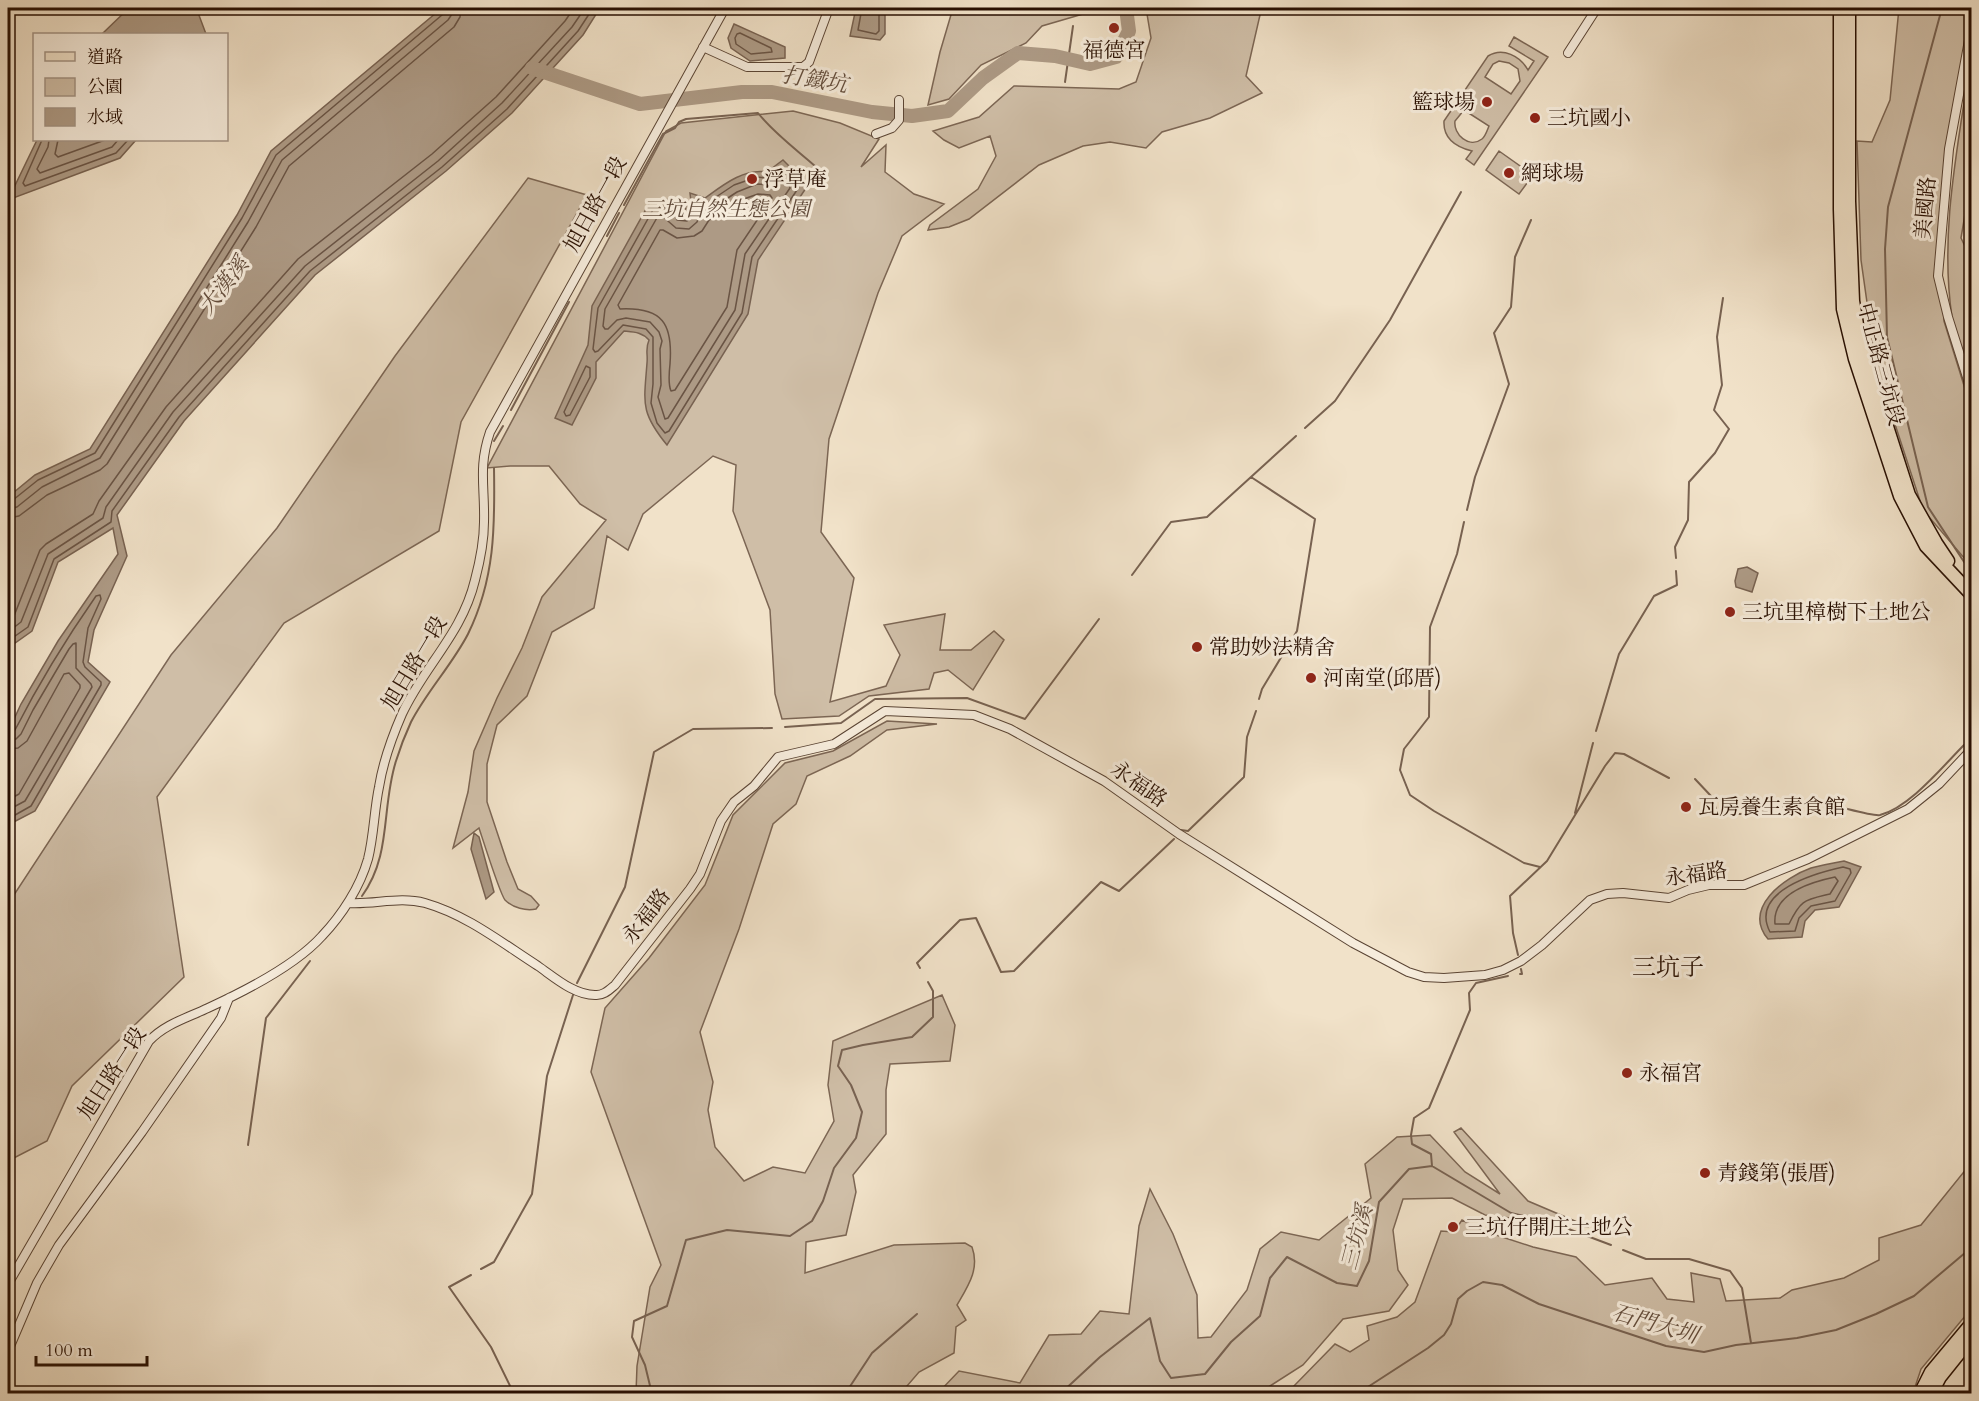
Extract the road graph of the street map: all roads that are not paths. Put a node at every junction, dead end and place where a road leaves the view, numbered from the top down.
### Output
1 (725, 8) edge
2 (829, 8) edge
3 (1597, 8) edge
4 (1840, 8) edge
5 (1849, 8) edge
6 (1971, 24) edge
7 (704, 47) junction
8 (1568, 53) dead end
9 (899, 100) dead end
10 (876, 134) dead end
11 (1971, 393) edge
12 (1971, 585) edge
13 (1971, 595) edge
14 (1971, 749) edge
15 (348, 903) junction
16 (229, 998) junction
17 (8, 1284) edge
18 (1971, 1323) edge
19 (1971, 1337) edge
20 (8, 1351) edge
21 (1920, 1394) edge
22 (1931, 1394) edge

1 - 7 street, 旭日路一段
2 - 7 street
3 - 8 street
4 - 13 main road, 中正路三坑段
5 - 12 main road, 中正路三坑段
6 - 11 street, 美國路
7 - 15 street, 旭日路一段
9 - 10 street
14 - 15 street, 永福路
15 - 16 street, 旭日路一段
16 - 17 street, 旭日路一段
16 - 20 street
18 - 21 main road
19 - 22 main road

